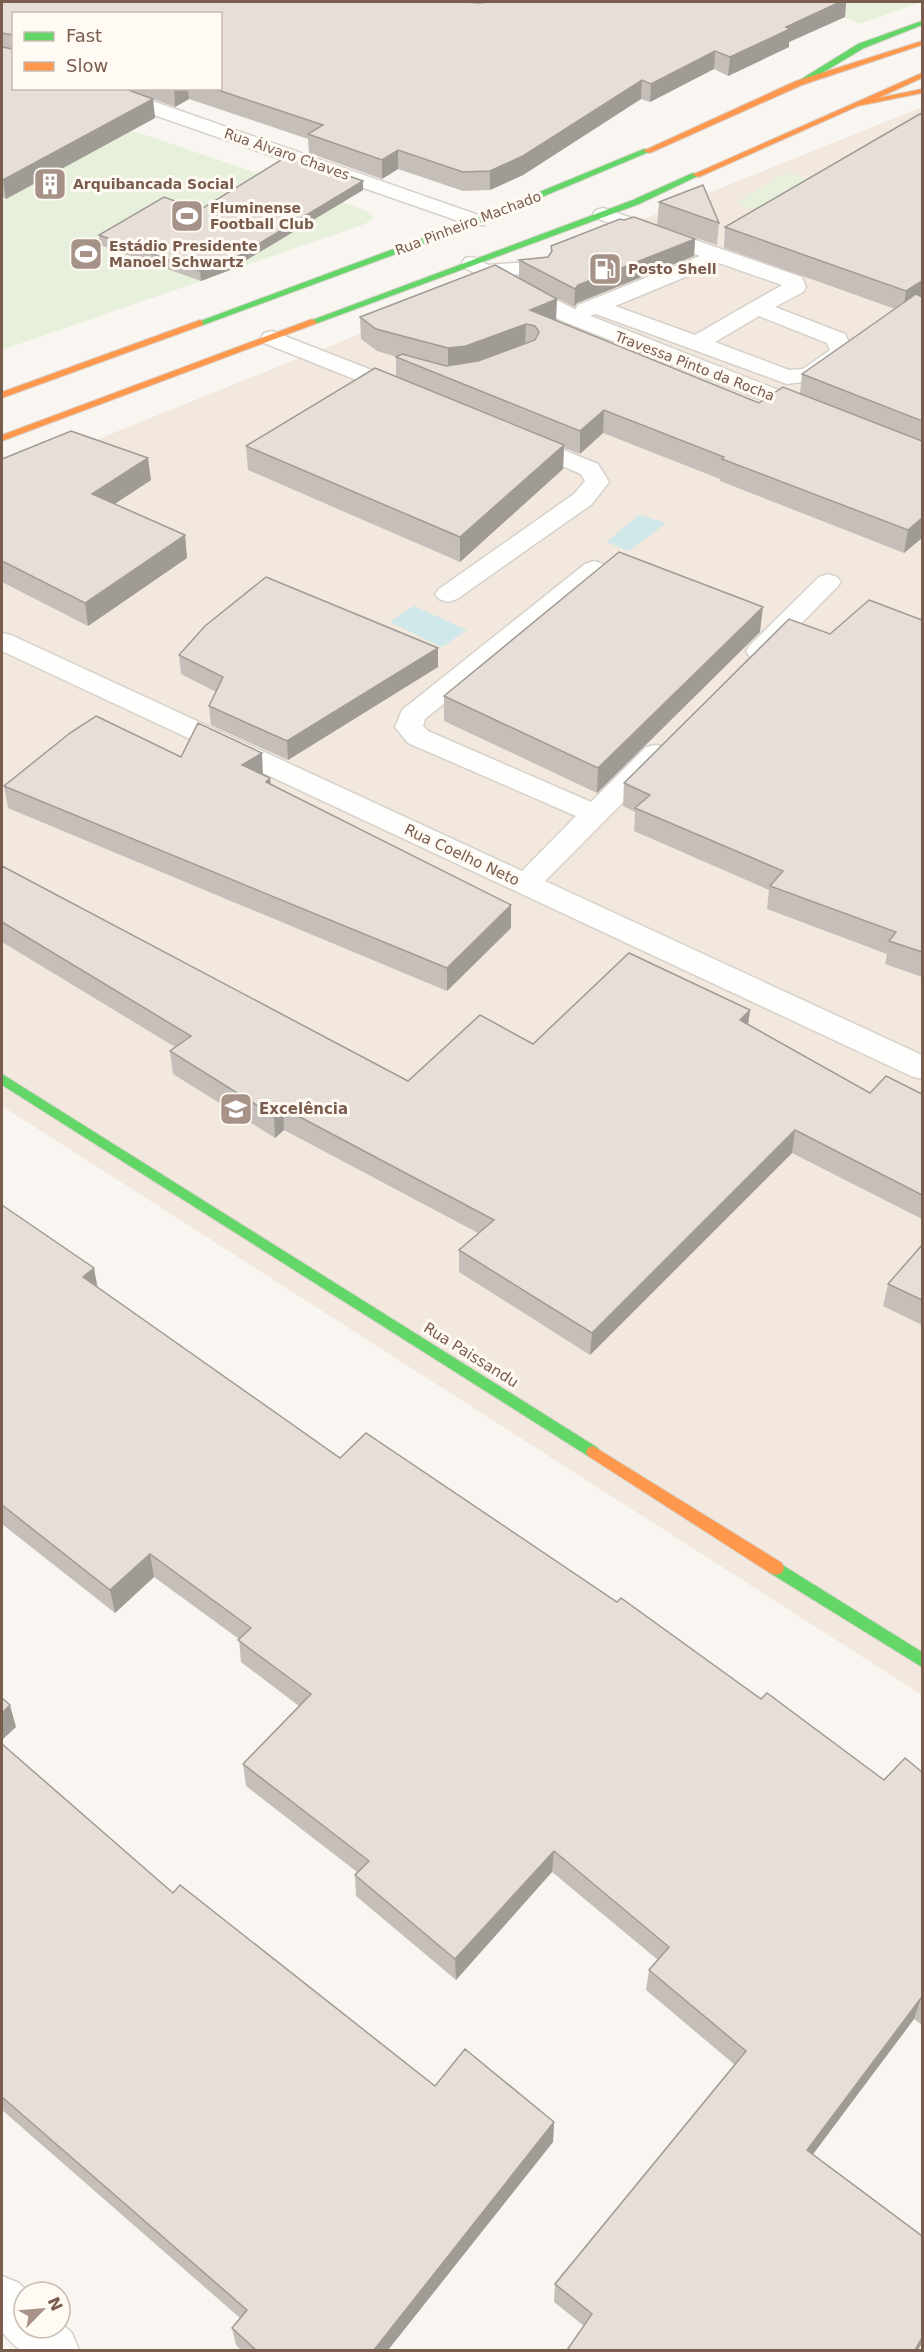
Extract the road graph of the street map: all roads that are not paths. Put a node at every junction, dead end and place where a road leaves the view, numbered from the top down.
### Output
1 (922, 23) edge
2 (922, 43) edge
3 (922, 75) edge
4 (799, 83) junction
5 (101, 90) edge
6 (922, 91) edge
7 (857, 104) junction
8 (603, 214) junction
9 (477, 221) junction
10 (658, 234) junction
11 (637, 245) edge
12 (717, 256) junction
13 (481, 267) junction
14 (539, 267) edge
15 (556, 283) edge
16 (531, 295) junction
17 (596, 306) junction
18 (757, 308) junction
19 (570, 316) junction
20 (301, 328) junction
21 (272, 338) junction
22 (696, 344) junction
23 (412, 371) edge
24 (2, 395) edge
25 (426, 400) edge
26 (834, 420) edge
27 (503, 432) edge
28 (2, 438) edge
29 (594, 569) edge
30 (828, 582) dead end
31 (448, 594) dead end
32 (2, 641) edge
33 (745, 665) edge
34 (670, 739) edge
35 (595, 814) junction
36 (525, 884) junction
37 (922, 1068) edge
38 (2, 1079) edge
39 (922, 1660) edge

1 - 4 main road, Rua Pinheiro Machado
2 - 4 main road
3 - 7 main road
4 - 9 main road, Rua Pinheiro Machado
5 - 9 street, Rua Álvaro Chaves
6 - 7 main road
7 - 8 main road
8 - 10 street
8 - 13 main road
9 - 24 main road, Rua Pinheiro Machado
10 - 11 street
10 - 12 street
12 - 17 street
12 - 18 street
13 - 14 street
13 - 16 street, Travessa Pinto da Rocha
13 - 20 main road
15 - 16 street
16 - 19 street, Travessa Pinto da Rocha
17 - 19 street
17 - 22 street
18 - 22 street
18 - 22 street
19 - 26 street, Travessa Pinto da Rocha
20 - 21 main road
20 - 23 street
21 - 25 street
21 - 28 main road
27 - 31 street
29 - 35 street
30 - 33 street
32 - 36 street, Rua Coelho Neto
34 - 35 street
35 - 36 street
36 - 37 street, Rua Coelho Neto
38 - 39 main road, Rua Paissandu

